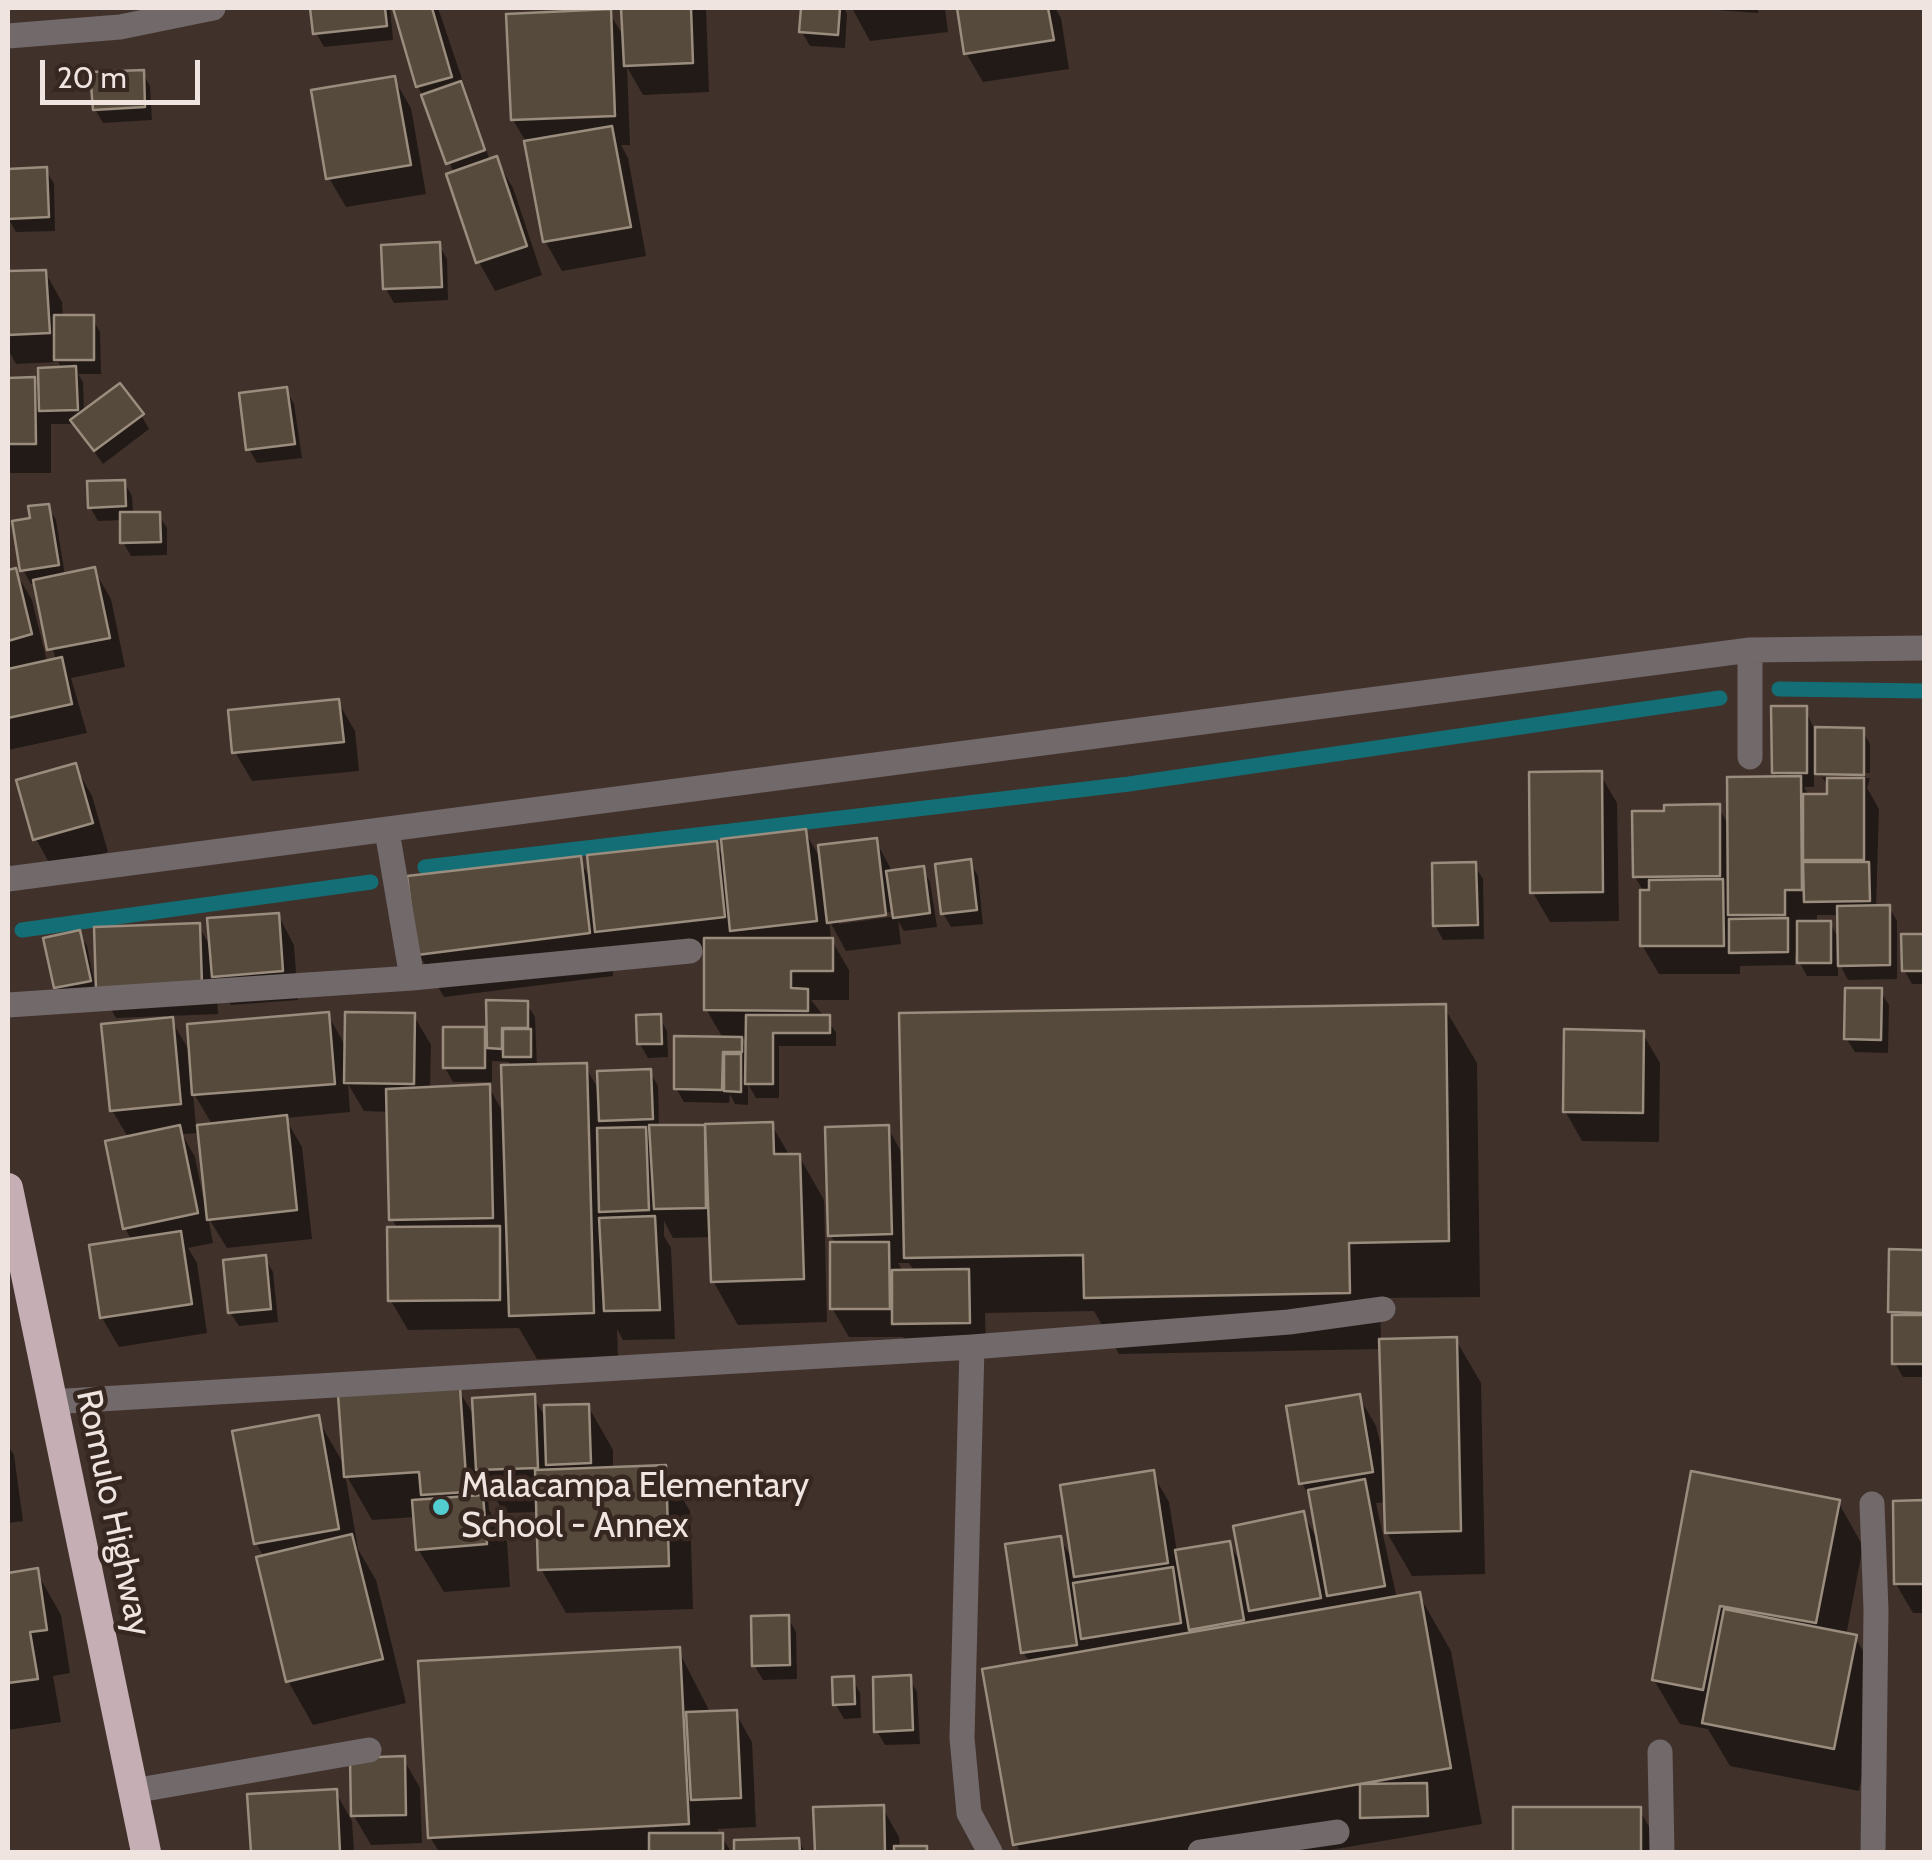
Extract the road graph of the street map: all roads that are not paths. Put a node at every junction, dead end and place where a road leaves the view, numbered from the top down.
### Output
1 (213, 8) edge
2 (8, 36) edge
3 (1924, 648) edge
4 (1750, 650) junction
5 (1750, 757) dead end
6 (388, 831) junction
7 (8, 879) edge
8 (690, 951) dead end
9 (412, 978) junction
10 (8, 1006) edge
11 (8, 1188) edge
12 (1383, 1310) dead end
13 (972, 1347) junction
14 (50, 1402) junction
15 (1872, 1504) dead end
16 (368, 1750) dead end
17 (1660, 1752) dead end
18 (133, 1791) junction
19 (1337, 1832) dead end
20 (146, 1852) edge
21 (990, 1852) edge
22 (1200, 1852) edge
23 (1662, 1852) edge
24 (1873, 1852) edge

1 - 2 street
3 - 4 street
4 - 5 street
4 - 6 street
6 - 7 street
6 - 9 street
8 - 9 street
9 - 10 street
11 - 14 highway, Romulo Highway
12 - 13 street
13 - 14 street
13 - 21 street
14 - 18 highway, Romulo Highway
15 - 24 street
16 - 18 street
17 - 23 street
18 - 20 highway, Romulo Highway
19 - 22 street

